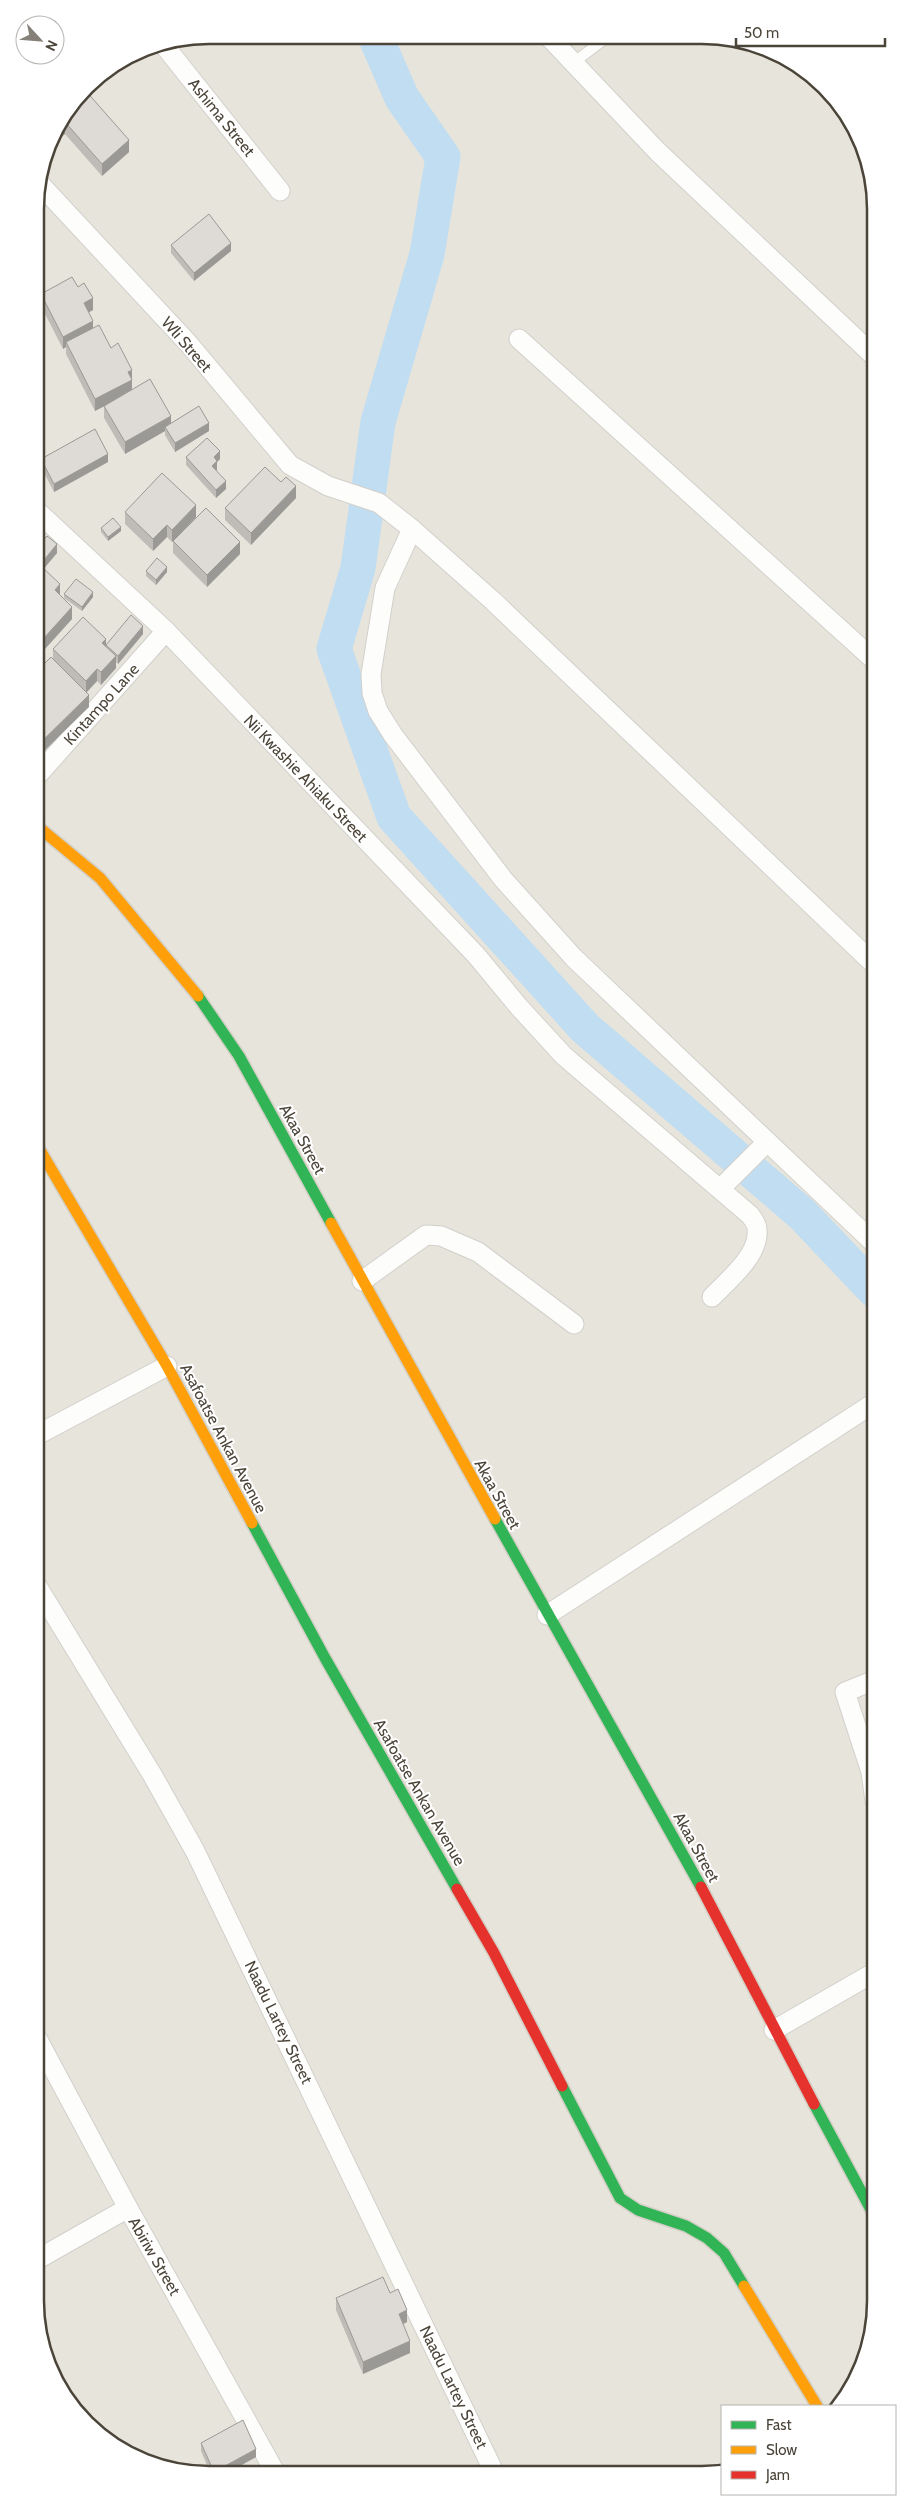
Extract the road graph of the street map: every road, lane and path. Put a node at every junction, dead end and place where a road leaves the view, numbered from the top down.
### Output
1 (555, 44) edge
2 (598, 44) edge
3 (167, 49) edge
4 (573, 63) junction
5 (45, 190) edge
6 (280, 191) dead end
7 (519, 338) dead end
8 (867, 349) edge
9 (44, 517) edge
10 (412, 528) junction
11 (166, 631) junction
12 (867, 654) edge
13 (44, 768) edge
14 (44, 832) edge
15 (867, 957) edge
16 (762, 1147) junction
17 (44, 1157) edge
18 (726, 1183) junction
19 (867, 1237) edge
20 (362, 1281) junction
21 (712, 1297) dead end
22 (574, 1324) dead end
23 (167, 1366) junction
24 (867, 1408) edge
25 (44, 1431) edge
26 (44, 1597) edge
27 (547, 1614) junction
28 (867, 1683) edge
29 (867, 1762) edge
30 (867, 1977) edge
31 (774, 2030) junction
32 (44, 2051) edge
33 (867, 2201) edge
34 (128, 2208) junction
35 (44, 2256) edge
36 (816, 2405) edge
37 (272, 2466) edge
38 (491, 2466) edge

1 - 4 street
2 - 4 lane
3 - 6 street, Ashima Street
4 - 8 street
5 - 10 street, Wli Street
7 - 12 street
9 - 11 street, Nii Kwashie Ahiaku Street
10 - 15 street, Wli Street
10 - 16 street
11 - 13 street, Kintampo Lane
11 - 18 street, Nii Kwashie Ahiaku Street
14 - 20 street, Akaa Street
16 - 18 street
16 - 19 street
17 - 23 street, Asafoatse Ankan Avenue
18 - 21 street, Nii Kwashie Ahiaku Street
20 - 22 street
20 - 27 street, Akaa Street
23 - 25 street
23 - 36 street, Asafoatse Ankan Avenue
24 - 27 street
26 - 38 street, Naadu Lartey Street
27 - 31 street, Akaa Street
28 - 29 street
30 - 31 street
31 - 33 street, Akaa Street
32 - 34 street, Abiriw Street
34 - 35 street
34 - 37 street, Abiriw Street

